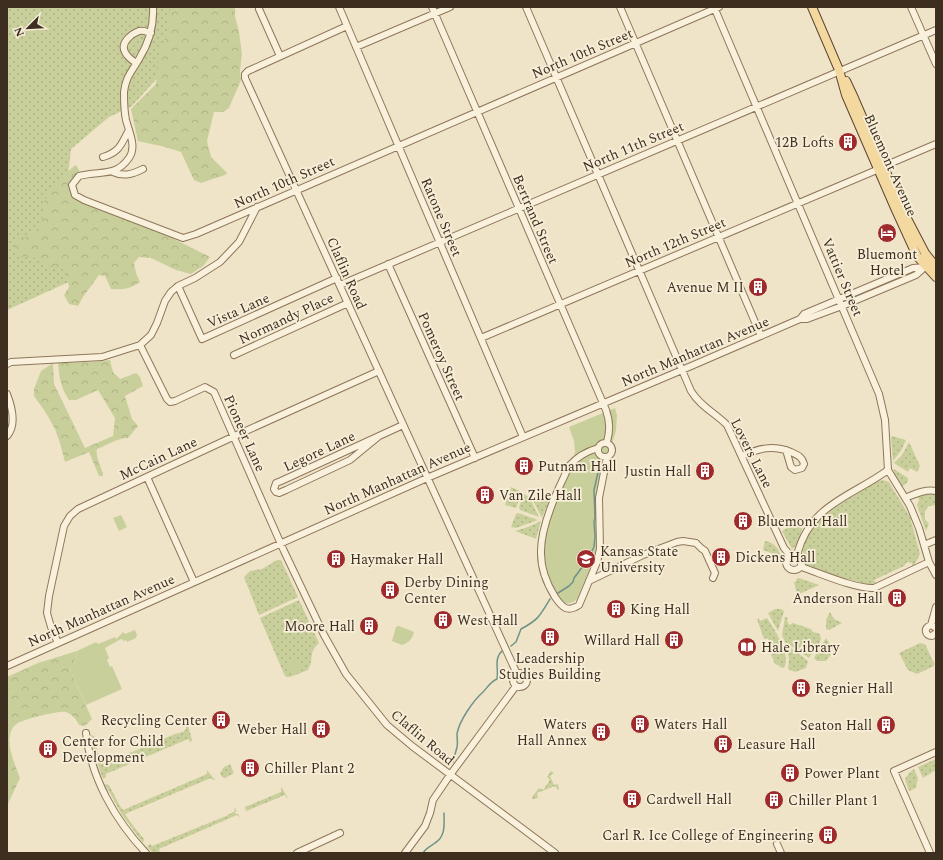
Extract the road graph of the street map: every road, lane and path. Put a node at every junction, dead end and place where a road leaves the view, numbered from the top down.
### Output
1 (153, 7) edge
2 (339, 7) edge
3 (450, 7) edge
4 (526, 7) edge
5 (620, 7) edge
6 (812, 7) edge
7 (911, 7) edge
8 (716, 8) edge
9 (259, 9) dead end
10 (434, 10) edge
11 (347, 26) junction
12 (936, 30) edge
13 (151, 33) junction
14 (923, 35) junction
15 (635, 43) junction
16 (356, 47) junction
17 (280, 56) junction
18 (136, 63) junction
19 (936, 64) edge
20 (839, 70) junction
21 (556, 77) junction
22 (756, 106) junction
23 (477, 112) junction
24 (129, 130) junction
25 (677, 140) junction
26 (936, 144) edge
27 (398, 146) junction
28 (103, 157) dead end
29 (881, 167) junction
30 (143, 170) dead end
31 (113, 172) junction
32 (598, 174) junction
33 (296, 190) junction
34 (798, 203) junction
35 (257, 207) junction
36 (519, 208) junction
37 (719, 237) junction
38 (440, 242) junction
39 (388, 264) junction
40 (932, 265) edge
41 (639, 271) junction
42 (936, 277) edge
43 (336, 278) junction
44 (340, 285) junction
45 (178, 286) junction
46 (840, 299) junction
47 (348, 303) junction
48 (560, 304) junction
49 (842, 306) junction
50 (800, 319) junction
51 (761, 336) junction
52 (481, 338) junction
53 (140, 345) junction
54 (234, 355) dead end
55 (7, 364) edge
56 (682, 370) junction
57 (379, 371) junction
58 (7, 394) edge
59 (603, 404) junction
60 (403, 425) junction
61 (7, 436) edge
62 (234, 436) junction
63 (378, 436) junction
64 (523, 437) junction
65 (607, 442) junction
66 (598, 448) junction
67 (786, 450) dead end
68 (742, 456) junction
69 (607, 457) junction
70 (475, 458) junction
71 (888, 470) junction
72 (147, 477) junction
73 (427, 478) junction
74 (936, 491) edge
75 (905, 498) junction
76 (936, 540) edge
77 (281, 543) junction
78 (924, 544) junction
79 (790, 555) junction
80 (797, 555) junction
81 (929, 562) junction
82 (801, 565) junction
83 (936, 575) edge
84 (713, 578) dead end
85 (589, 581) junction
86 (194, 582) junction
87 (936, 607) edge
88 (933, 627) edge
89 (936, 633) edge
90 (58, 643) junction
91 (7, 666) edge
92 (517, 674) junction
93 (516, 686) junction
94 (86, 733) dead end
95 (936, 752) edge
96 (450, 775) junction
97 (340, 832) dead end
98 (778, 844) dead end
99 (146, 853) edge
100 (297, 853) edge
101 (405, 853) edge
102 (555, 853) edge
103 (781, 853) edge
104 (930, 853) edge

1 - 13 street
2 - 11 street, Ratone Street
3 - 10 street
4 - 21 street, Lovers Lane
5 - 15 street
6 - 20 main road, Bluemont Avenue
7 - 14 street
8 - 15 street, North 10th Street
8 - 22 street, Vattier Street
9 - 17 street
10 - 16 street
10 - 23 street, Bertrand Street
11 - 16 street, Ratone Street
11 - 17 street
12 - 14 street, North 11th Street
13 - 18 street
13 - 18 street
14 - 19 street
14 - 20 street, North 11th Street
15 - 21 street, North 10th Street
15 - 25 street
16 - 27 street, Ratone Street
17 - 33 street, Claflin Road
18 - 24 street
20 - 22 street, North 11th Street
20 - 29 main road, Bluemont Avenue
20 - 29 main road, Bluemont Avenue
21 - 23 street, North 10th Street
21 - 32 street, Lovers Lane
22 - 25 street, North 11th Street
22 - 34 street, Vattier Street
23 - 27 street, North 10th Street
23 - 36 street, Bertrand Street
24 - 28 street
24 - 31 street
25 - 32 street, North 11th Street
25 - 37 street
26 - 29 street, North 12th Street
27 - 33 street, North 10th Street
27 - 38 street, Ratone Street
29 - 34 street, North 12th Street
29 - 40 main road, Bluemont Avenue
30 - 31 street
31 - 35 street, North 10th Street
32 - 36 street, North 11th Street
32 - 41 street, Lovers Lane
33 - 35 street, North 10th Street
33 - 43 street, Claflin Road
34 - 37 street, North 12th Street
34 - 46 street, Vattier Street
35 - 45 street
36 - 38 street, North 11th Street
36 - 48 street, Bertrand Street
37 - 41 street, North 12th Street
37 - 51 street
38 - 39 street, North 11th Street
38 - 52 street, Ratone Street
39 - 44 street, North 11th Street
39 - 70 street, Pomeroy Street
40 - 42 main road, Bluemont Avenue
40 - 46 street, North Manhattan Avenue
40 - 49 street, North Manhattan Avenue
41 - 48 street, North 12th Street
41 - 56 street, Lovers Lane
43 - 44 street, Claflin Road
43 - 45 street, Vista Lane
44 - 47 street, Claflin Road
45 - 53 street
46 - 49 street, Vattier Street
46 - 50 street, North Manhattan Avenue
47 - 54 street, Normandy Place
47 - 57 street, Claflin Road
48 - 52 street, North 12th Street
48 - 59 street, Bertrand Street
49 - 50 street, North Manhattan Avenue
49 - 71 street, Vattier Street
50 - 51 street, North Manhattan Avenue
51 - 56 street, North Manhattan Avenue
52 - 64 street, Ratone Street
53 - 55 street
53 - 62 street, Pioneer Lane
56 - 59 street, North Manhattan Avenue
56 - 68 street, Lovers Lane
57 - 60 street, Claflin Road
57 - 62 street, McCain Lane
58 - 61 street
59 - 64 street, North Manhattan Avenue
59 - 65 street, Bertrand Street
60 - 63 street, Legore Lane
60 - 73 street, Claflin Road
62 - 72 street, McCain Lane
62 - 77 street, Pioneer Lane
63 - 63 street, Legore Lane
64 - 70 street, North Manhattan Avenue
65 - 66 street
65 - 69 street
66 - 69 street
66 - 85 street
67 - 68 street
68 - 79 street, Lovers Lane
69 - 85 street
70 - 73 street, North Manhattan Avenue
71 - 75 street, Vattier Street
71 - 80 street
72 - 86 street
72 - 90 street, McCain Lane
73 - 77 street, North Manhattan Avenue
73 - 92 street, Claflin Road
74 - 75 street
75 - 78 street, Vattier Street
76 - 78 street
77 - 86 street, North Manhattan Avenue
77 - 96 street, Claflin Road
78 - 81 street, Vattier Street
79 - 80 street
79 - 82 street
80 - 82 street
81 - 82 street
81 - 83 street, Vattier Street
84 - 85 street
86 - 90 street, North Manhattan Avenue
87 - 88 street
88 - 89 street
90 - 91 street, North Manhattan Avenue
92 - 93 street
92 - 93 street
93 - 96 street
94 - 99 street
95 - 104 street
96 - 101 street
96 - 102 street, Claflin Road
97 - 100 street
98 - 103 street

